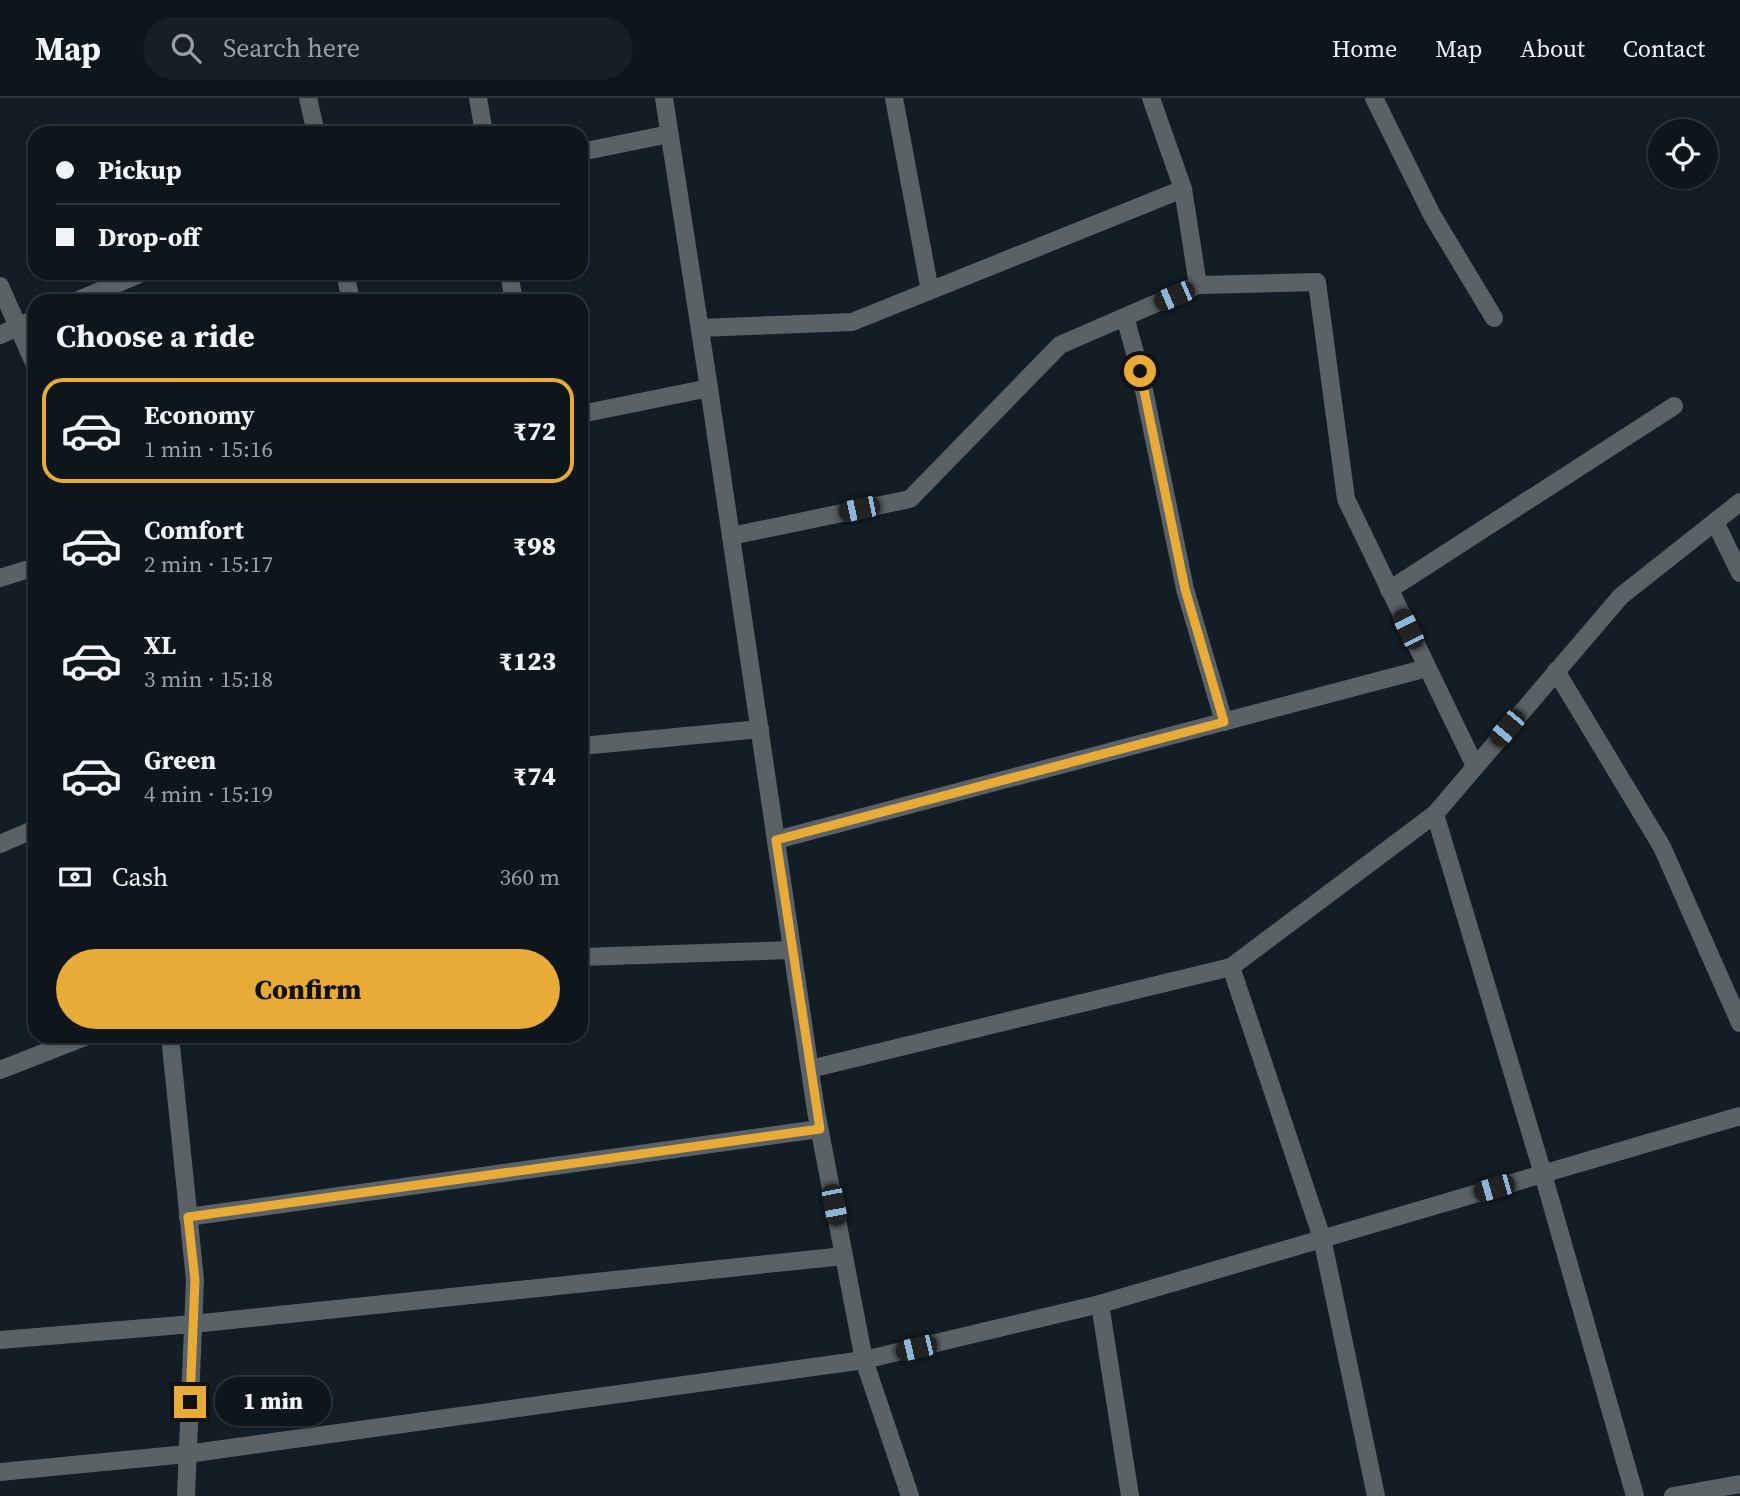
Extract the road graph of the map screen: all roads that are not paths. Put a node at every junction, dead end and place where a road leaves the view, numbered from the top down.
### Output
1 (308, 98) edge
2 (478, 98) edge
3 (664, 98) edge
4 (894, 98) edge
5 (1152, 98) edge
6 (1374, 98) edge
7 (314, 126) edge
8 (483, 126) edge
9 (670, 135) junction
10 (588, 151) edge
11 (1183, 190) junction
12 (126, 280) edge
13 (1198, 285) junction
14 (0, 286) edge
15 (930, 291) junction
16 (92, 294) edge
17 (1125, 317) junction
18 (1494, 318) dead end
19 (28, 322) edge
20 (18, 326) junction
21 (700, 328) junction
22 (0, 335) edge
23 (28, 349) edge
24 (709, 388) junction
25 (1674, 406) dead end
26 (588, 413) edge
27 (1740, 502) edge
28 (1715, 522) junction
29 (731, 536) junction
30 (28, 568) edge
31 (1740, 573) edge
32 (0, 578) edge
33 (1389, 590) junction
34 (1427, 668) junction
35 (1556, 671) junction
36 (1224, 722) junction
37 (760, 729) junction
38 (588, 745) edge
39 (1475, 766) junction
40 (1435, 814) junction
41 (28, 833) edge
42 (776, 840) junction
43 (0, 844) edge
44 (792, 950) junction
45 (588, 957) edge
46 (1231, 967) junction
47 (1740, 1023) edge
48 (69, 1043) edge
49 (171, 1043) edge
50 (810, 1069) junction
51 (0, 1070) edge
52 (1740, 1116) edge
53 (820, 1129) junction
54 (1543, 1174) junction
55 (188, 1217) junction
56 (1322, 1238) junction
57 (844, 1256) junction
58 (1100, 1304) junction
59 (193, 1324) junction
60 (0, 1340) edge
61 (864, 1360) junction
62 (187, 1454) junction
63 (0, 1472) edge
64 (1740, 1483) edge
65 (186, 1496) edge
66 (910, 1496) edge
67 (1130, 1496) edge
68 (1376, 1496) edge
69 (1635, 1496) edge
70 (1673, 1496) edge

1 - 7 street
2 - 8 street
3 - 9 street
4 - 15 street
5 - 11 street
6 - 18 street
9 - 10 street
9 - 21 street
11 - 13 street
11 - 15 street
12 - 16 street
13 - 17 street
13 - 33 street
14 - 20 street
15 - 21 street
17 - 29 street
17 - 36 street
19 - 20 street
20 - 22 street
20 - 23 street
21 - 24 street
24 - 26 street
24 - 29 street
25 - 33 street
27 - 28 street
28 - 31 street
28 - 35 street
29 - 37 street
30 - 32 street
33 - 34 street
34 - 36 street
34 - 39 street
35 - 39 street
35 - 47 street
36 - 42 street
37 - 38 street
37 - 42 street
39 - 40 street
40 - 46 street
40 - 54 street
41 - 43 street
42 - 44 street
44 - 45 street
44 - 50 street
46 - 50 street
46 - 56 street
48 - 51 street
49 - 55 street
50 - 53 street
52 - 54 street
53 - 55 street
53 - 57 street
54 - 56 street
54 - 69 street
55 - 59 street
56 - 58 street
56 - 68 street
57 - 59 street
57 - 61 street
58 - 61 street
58 - 67 street
59 - 60 street
59 - 62 street
61 - 62 street
61 - 66 street
62 - 63 street
62 - 65 street
64 - 70 street

